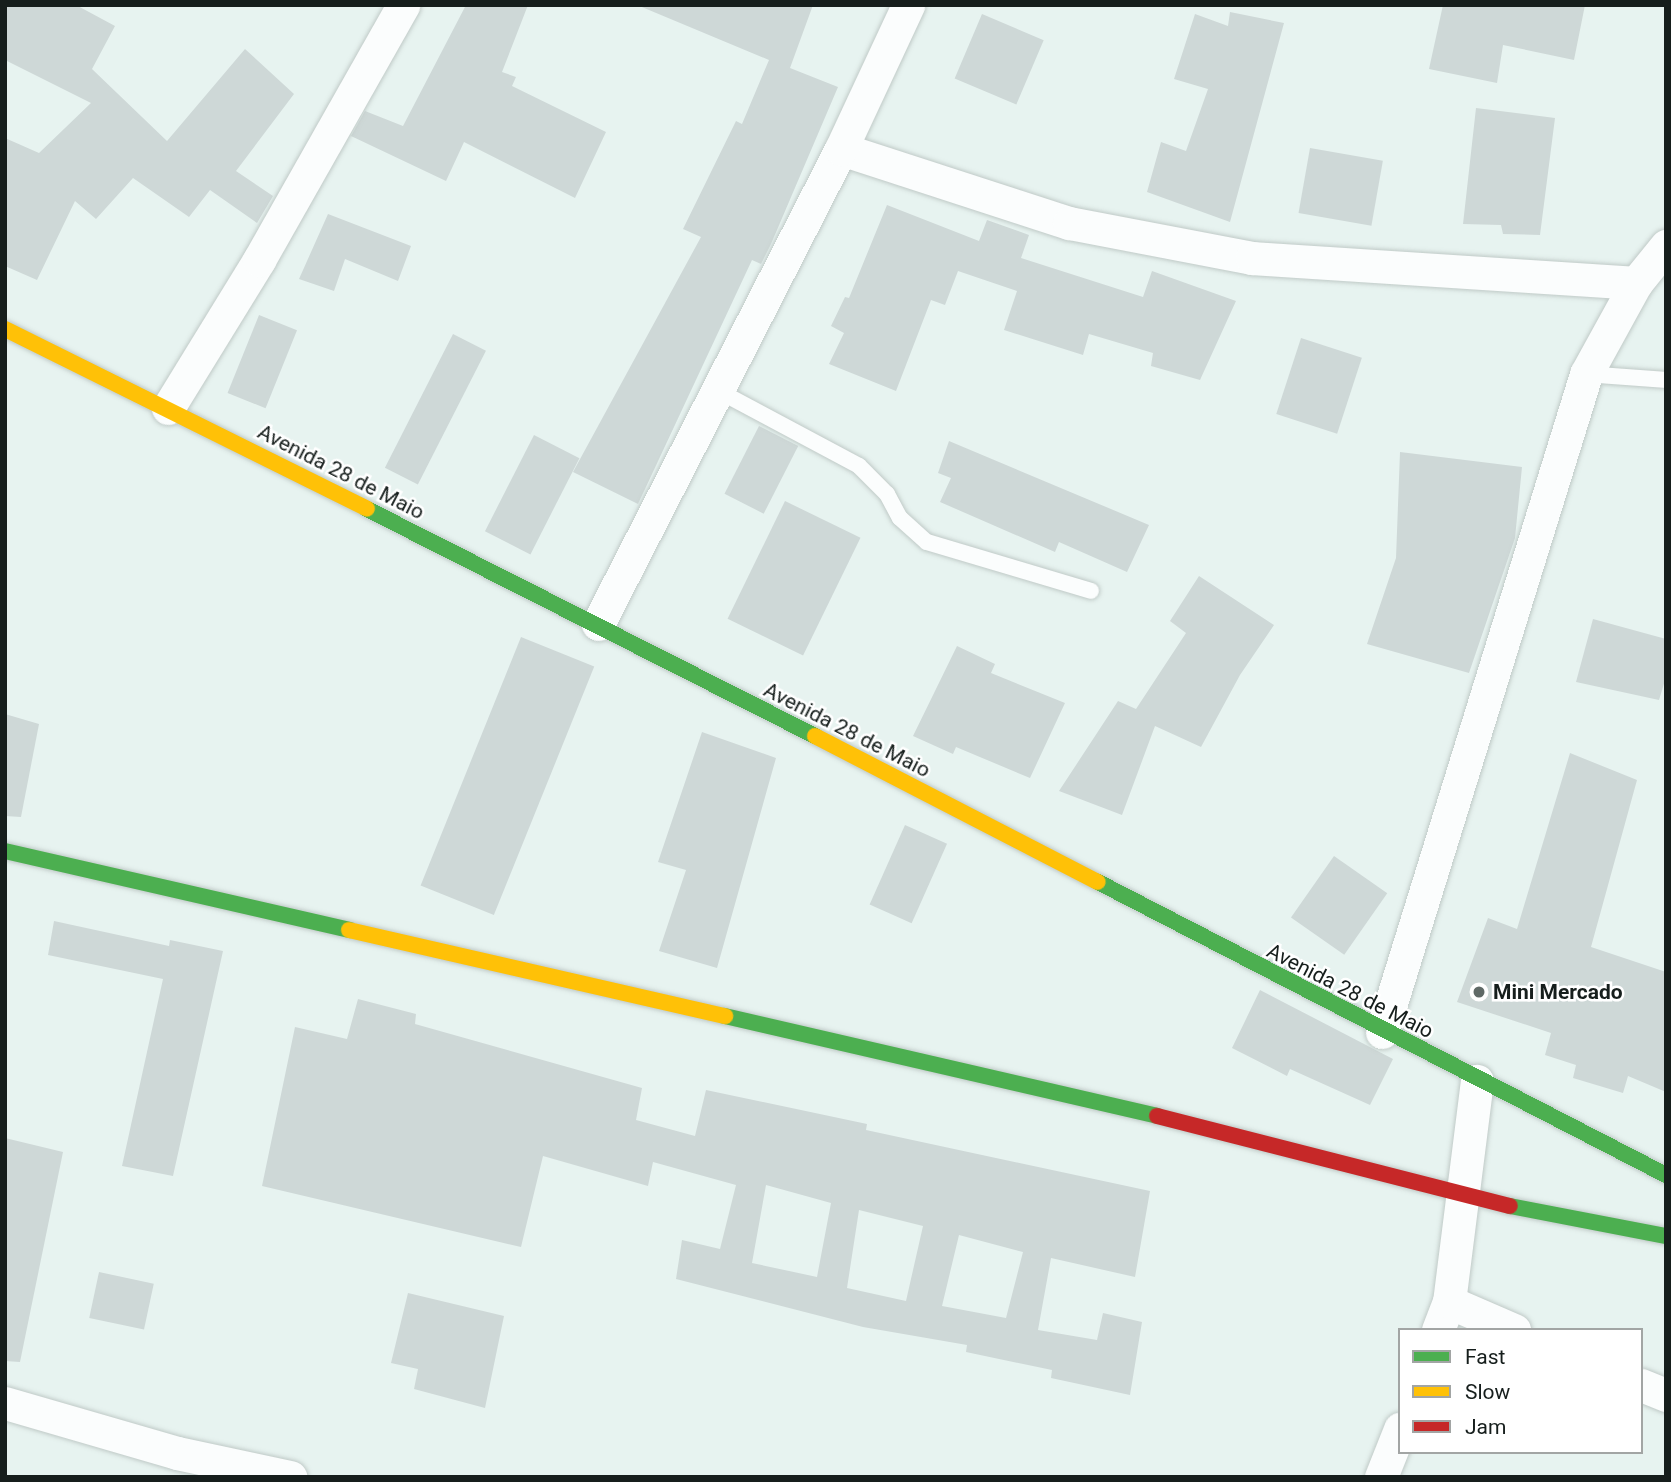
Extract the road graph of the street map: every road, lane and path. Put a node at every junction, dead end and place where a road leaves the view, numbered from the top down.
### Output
1 (403, 5) edge
2 (908, 5) edge
3 (841, 149) junction
4 (1666, 246) edge
5 (1636, 283) junction
6 (5, 329) edge
7 (1587, 374) junction
8 (1666, 380) edge
9 (715, 389) junction
10 (168, 408) junction
11 (1091, 591) dead end
12 (598, 624) junction
13 (5, 851) edge
14 (1382, 1032) junction
15 (1476, 1081) junction
16 (1666, 1175) edge
17 (1465, 1197) junction
18 (1666, 1237) edge
19 (1444, 1316) edge
20 (1504, 1328) edge
21 (1643, 1386) edge
22 (1666, 1395) edge
23 (5, 1403) edge
24 (1398, 1434) edge
25 (290, 1477) edge
26 (1381, 1477) edge

1 - 10 street
2 - 3 street
3 - 5 street
3 - 9 street
4 - 5 street
5 - 7 street
6 - 10 street, Avenida 28 de Maio
7 - 8 lane
7 - 14 street
9 - 11 lane
9 - 12 street
10 - 12 street, Avenida 28 de Maio
12 - 14 street, Avenida 28 de Maio
13 - 17 street
14 - 15 street, Avenida 28 de Maio
15 - 16 street, Avenida 28 de Maio
15 - 17 street
17 - 18 street
17 - 19 street
19 - 20 street
21 - 22 street
23 - 25 street
24 - 26 street

